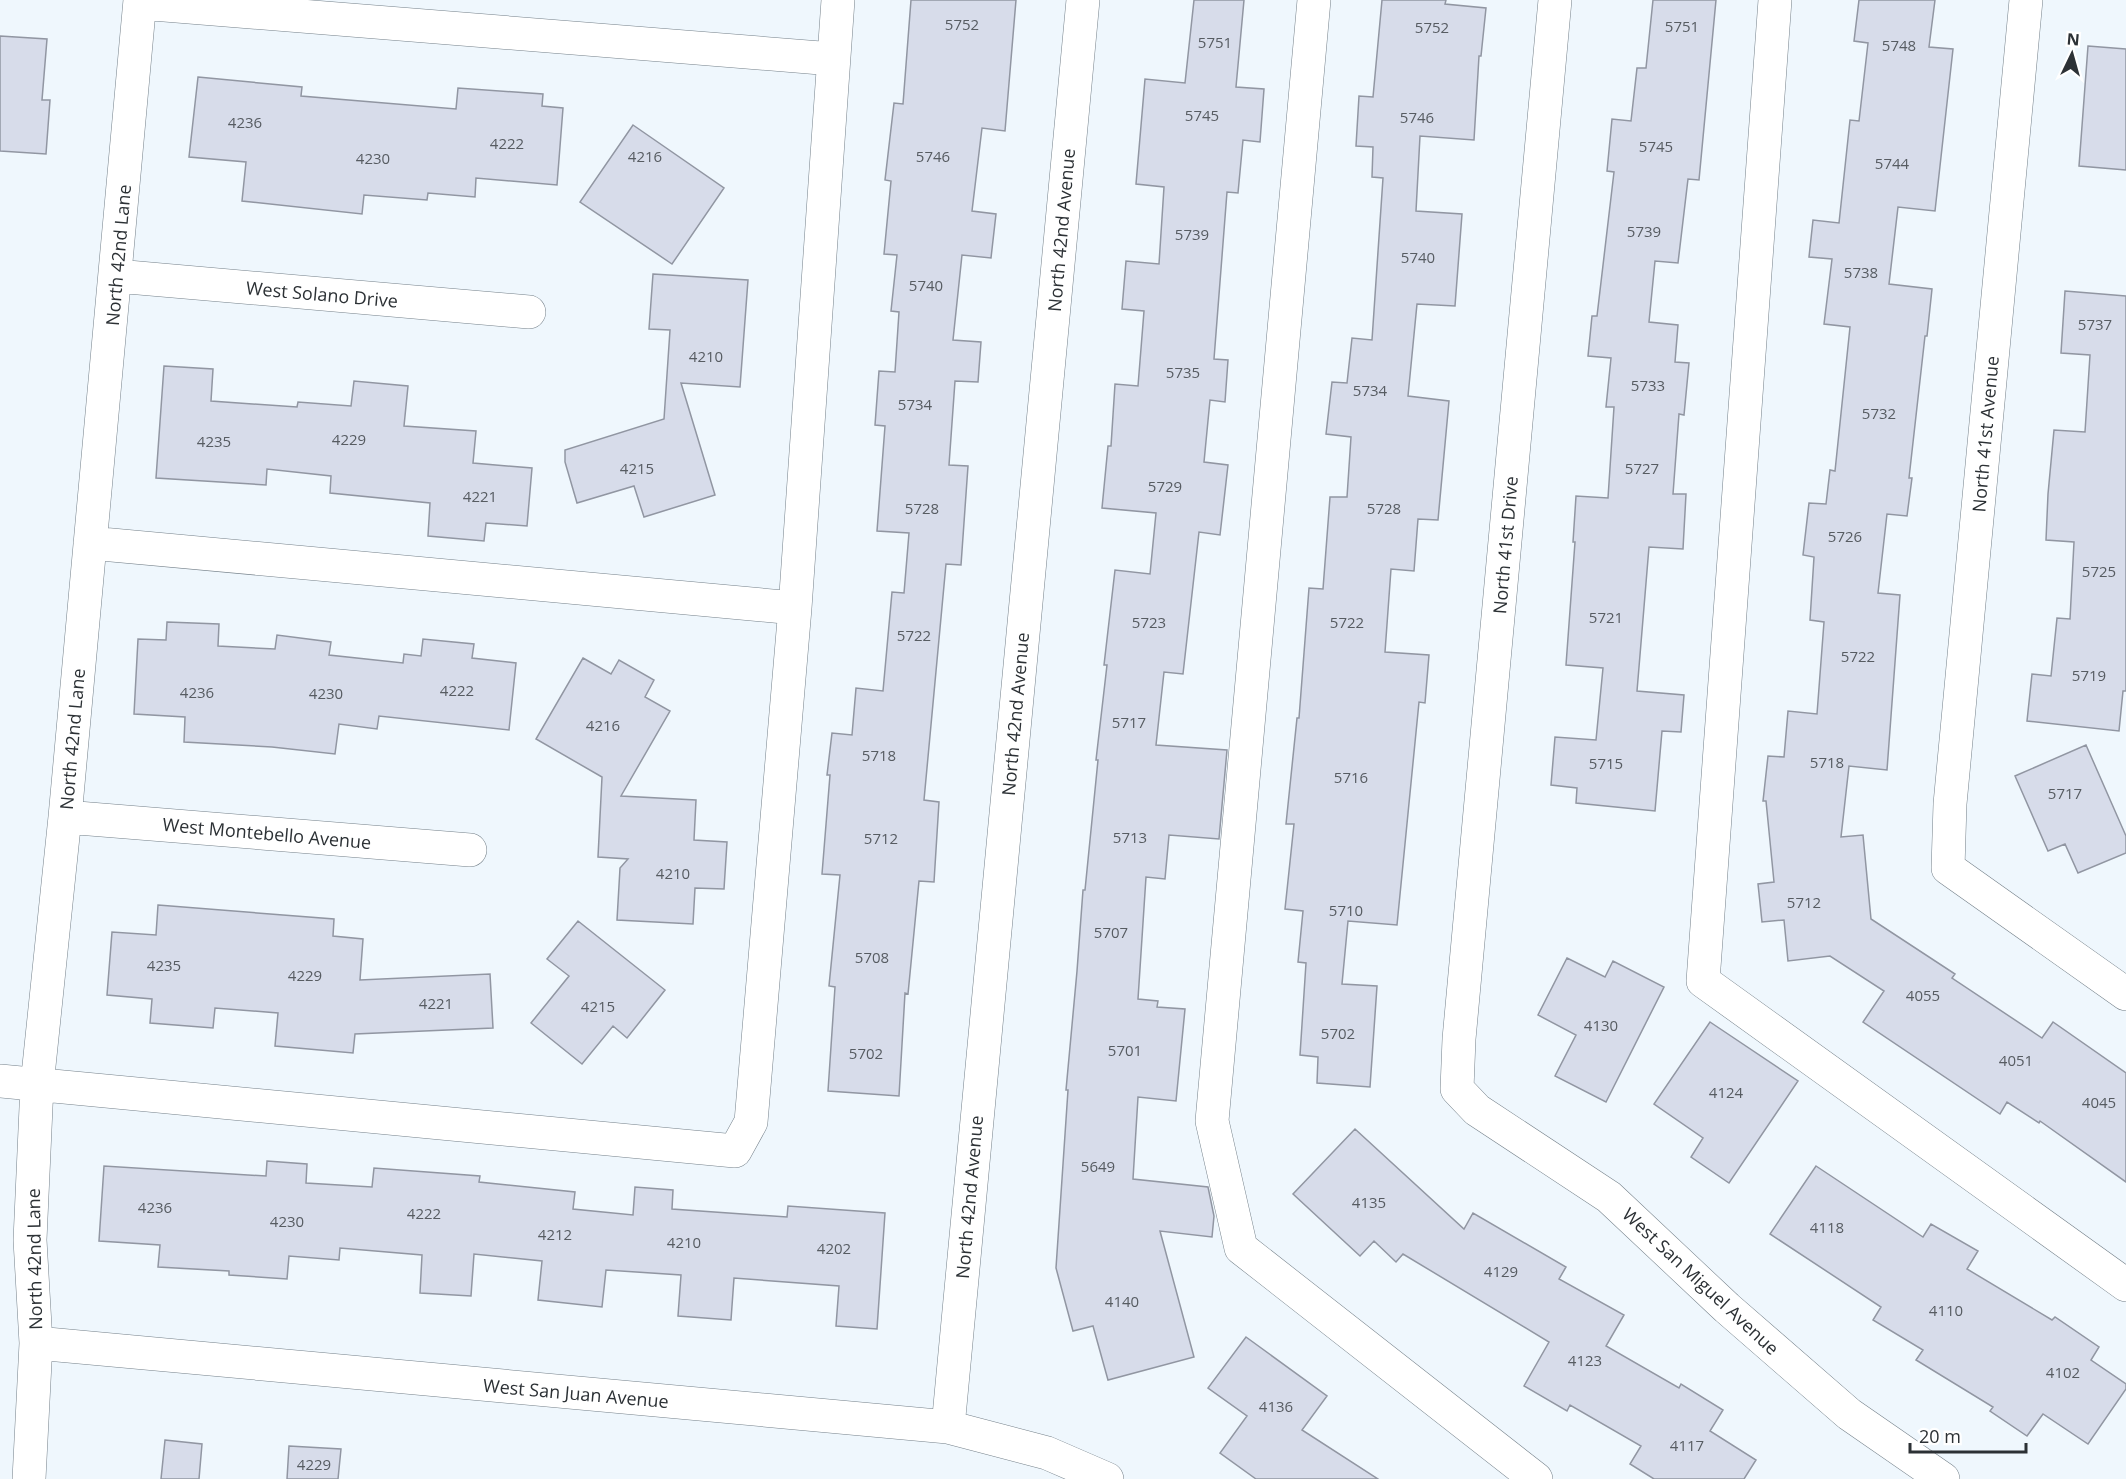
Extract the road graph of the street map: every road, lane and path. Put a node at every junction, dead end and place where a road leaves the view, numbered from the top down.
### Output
1 (838, 0) edge
2 (1083, 0) edge
3 (1314, 0) edge
4 (1555, 0) edge
5 (1775, 0) edge
6 (2026, 0) edge
7 (140, 2) edge
8 (833, 59) junction
9 (116, 276) junction
10 (529, 312) dead end
11 (90, 543) junction
12 (795, 608) junction
13 (65, 817) junction
14 (470, 850) dead end
15 (2126, 994) edge
16 (0, 1081) edge
17 (37, 1085) junction
18 (1457, 1089) joint
19 (2126, 1285) edge
20 (36, 1343) junction
21 (948, 1427) junction
22 (29, 1479) edge
23 (1107, 1479) edge
24 (1536, 1479) edge
25 (1943, 1479) edge

1 - 8 street
2 - 21 street, North 42nd Avenue
3 - 24 street
4 - 18 street, North 41st Drive
5 - 19 street
6 - 15 street, North 41st Avenue
7 - 8 street
7 - 9 street, North 42nd Lane
8 - 12 street
9 - 10 street, West Solano Drive
9 - 11 street, North 42nd Lane
11 - 12 street
11 - 13 street, North 42nd Lane
12 - 17 street
13 - 14 street, West Montebello Avenue
13 - 17 street, North 42nd Lane
16 - 17 street
17 - 20 street, North 42nd Lane
18 - 25 street, West San Miguel Avenue
20 - 21 street, West San Juan Avenue
20 - 22 street, North 42nd Lane
21 - 23 street, West San Juan Avenue

